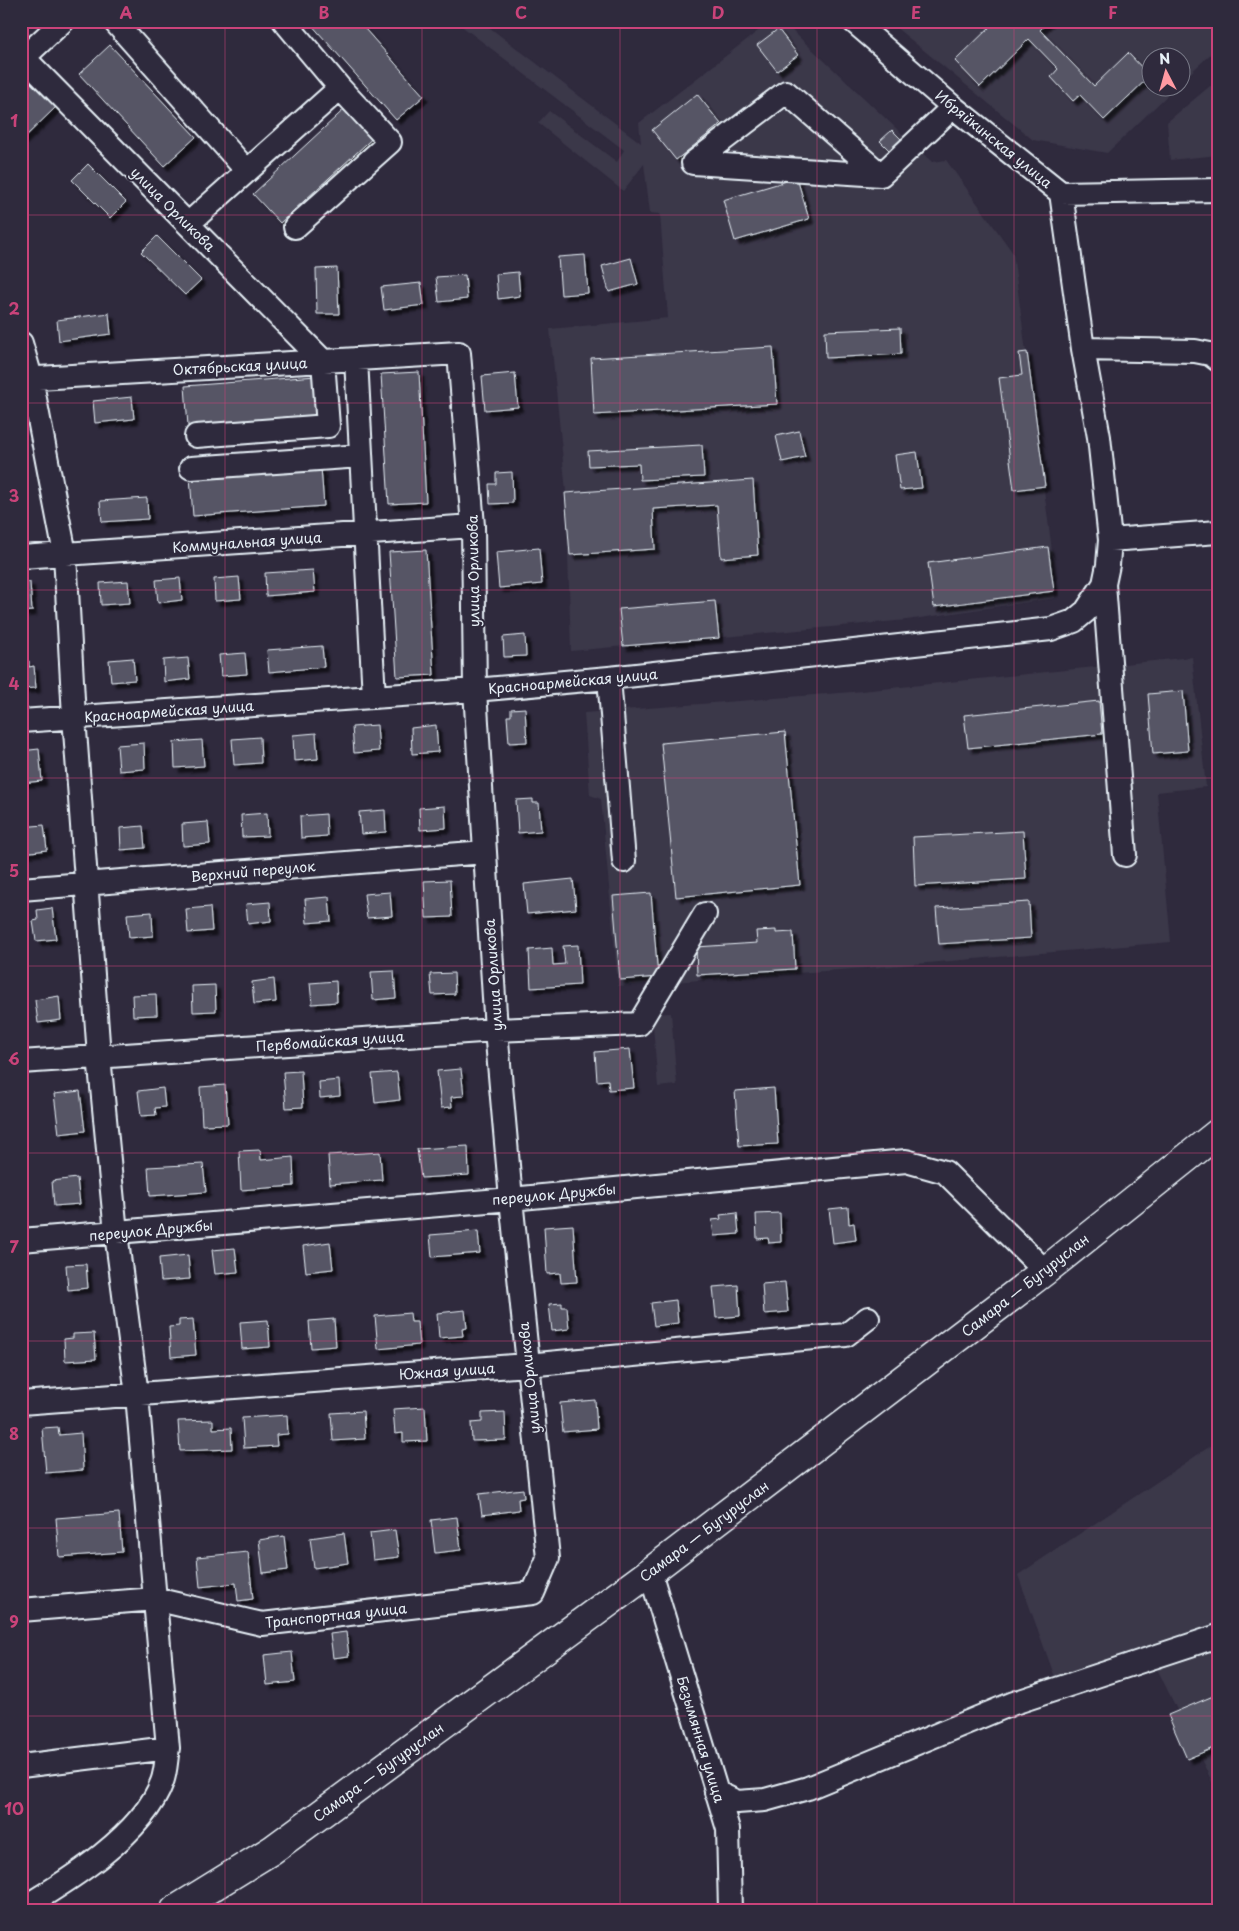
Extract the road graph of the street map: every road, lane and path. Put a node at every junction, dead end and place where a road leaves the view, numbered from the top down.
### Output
1 (63, 21) edge
2 (114, 21) edge
3 (284, 21) edge
4 (853, 21) edge
5 (23, 59) edge
6 (340, 88) junction
7 (953, 107) junction
8 (247, 171) junction
9 (881, 175) junction
10 (1218, 190) edge
11 (1061, 193) junction
12 (188, 224) junction
13 (295, 227) dead end
14 (21, 343) edge
15 (1083, 349) junction
16 (459, 353) joint
17 (356, 359) junction
18 (1218, 360) edge
19 (323, 361) junction
20 (26, 378) edge
21 (196, 436) dead end
22 (361, 456) junction
23 (192, 468) dead end
24 (473, 526) junction
25 (1218, 532) edge
26 (366, 534) junction
27 (1110, 540) junction
28 (65, 554) junction
29 (21, 557) edge
30 (1104, 584) junction
31 (609, 678) junction
32 (475, 690) junction
33 (374, 697) junction
34 (74, 717) junction
35 (21, 721) edge
36 (484, 852) junction
37 (1125, 855) dead end
38 (624, 861) dead end
39 (87, 884) junction
40 (21, 889) edge
41 (704, 914) dead end
42 (496, 1030) junction
43 (99, 1056) junction
44 (21, 1062) edge
45 (1218, 1133) edge
46 (511, 1198) junction
47 (116, 1233) junction
48 (21, 1240) edge
49 (1045, 1271) junction
50 (868, 1318) dead end
51 (527, 1365) junction
52 (136, 1395) junction
53 (21, 1403) edge
54 (650, 1572) junction
55 (533, 1593) joint
56 (155, 1599) junction
57 (21, 1610) edge
58 (1218, 1636) edge
59 (168, 1748) junction
60 (21, 1766) edge
61 (716, 1792) junction
62 (21, 1909) edge
63 (175, 1910) edge
64 (730, 1910) edge

1 - 5 street
2 - 8 street
3 - 6 street
4 - 7 street, Ибряйкинская улица
5 - 12 street, улица Орликова
6 - 8 street
6 - 13 street
7 - 9 street
7 - 11 street, Ибряйкинская улица
8 - 12 street
9 - 9 street
10 - 11 street, Ибряйкинская улица
11 - 15 street
12 - 19 street, улица Орликова
14 - 20 street
15 - 18 street
15 - 27 street
16 - 17 street, Октябрьская улица
16 - 24 street, улица Орликова
17 - 19 street, Октябрьская улица
17 - 22 street
19 - 20 street, Октябрьская улица
19 - 21 street
20 - 28 street
22 - 23 street
22 - 26 street
24 - 26 street, Коммунальная улица
24 - 32 street, улица Орликова
25 - 27 street
26 - 28 street, Коммунальная улица
26 - 33 street
27 - 30 street
28 - 29 street, Коммунальная улица
28 - 34 street
30 - 31 street, Красноармейская улица
30 - 37 street
31 - 32 street, Красноармейская улица
31 - 38 street
32 - 33 street, Красноармейская улица
32 - 36 street, улица Орликова
33 - 34 street, Красноармейская улица
34 - 35 street, Красноармейская улица
34 - 39 street
36 - 39 street, Верхний переулок
36 - 42 street, улица Орликова
39 - 40 street, Верхний переулок
39 - 43 street
41 - 42 street, Первомайская улица
42 - 43 street, Первомайская улица
42 - 46 street, улица Орликова
43 - 44 street, Первомайская улица
43 - 47 street
45 - 49 main road, Самара — Бугуруслан
46 - 47 street, переулок Дружбы
46 - 49 street, переулок Дружбы
46 - 51 street, улица Орликова
47 - 48 street, переулок Дружбы
47 - 52 street
49 - 54 main road, Самара — Бугуруслан
50 - 51 street, Южная улица
51 - 52 street, Южная улица
51 - 55 street, улица Орликова
52 - 53 street, Южная улица
52 - 56 street
54 - 61 street, Безымянная улица
54 - 63 main road, Самара — Бугуруслан
55 - 56 street, Транспортная улица
56 - 57 street, Транспортная улица
56 - 59 street
58 - 61 street
59 - 60 street
59 - 62 street
61 - 64 street, Безымянная улица

